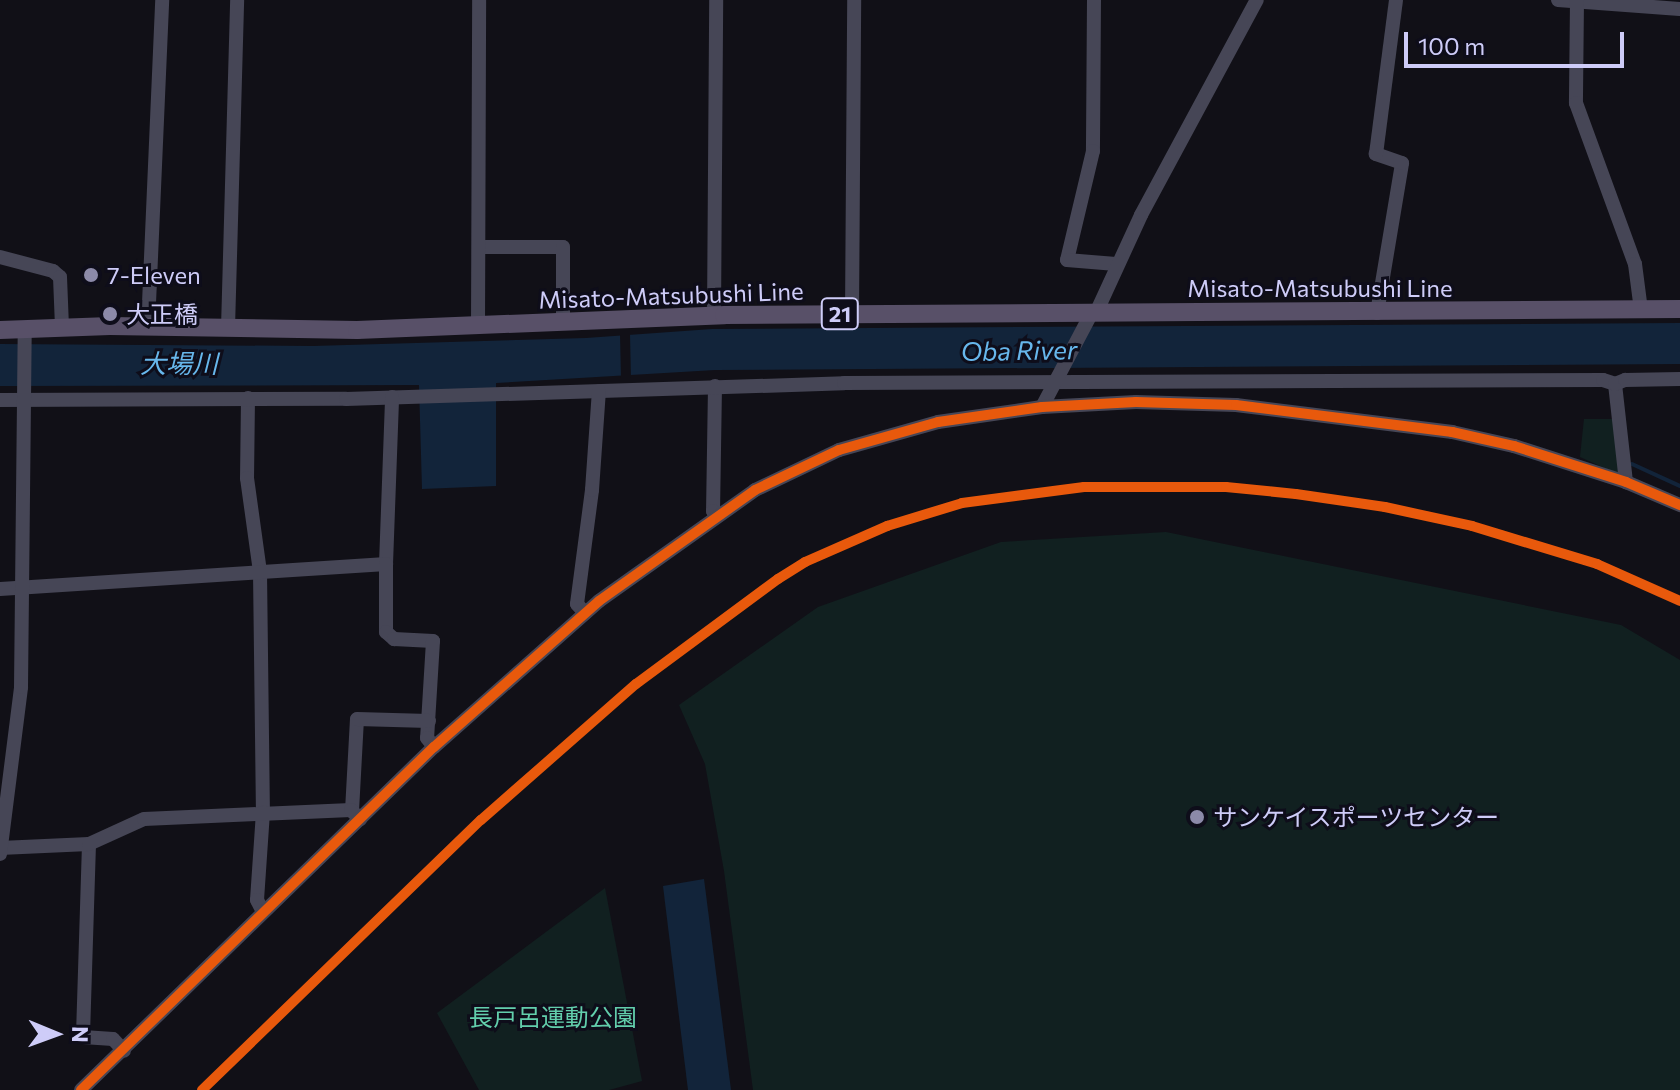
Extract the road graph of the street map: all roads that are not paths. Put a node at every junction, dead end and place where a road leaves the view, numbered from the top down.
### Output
1 (162, 0) edge
2 (237, 0) edge
3 (479, 0) edge
4 (716, 0) edge
5 (854, 0) edge
6 (1094, 0) edge
7 (1257, 0) edge
8 (1396, 0) edge
9 (1558, 0) edge
10 (1577, 1) edge
11 (1680, 9) edge
12 (479, 247) junction
13 (0, 257) edge
14 (1116, 264) junction
15 (1680, 309) edge
16 (1641, 310) junction
17 (1377, 313) junction
18 (852, 314) junction
19 (714, 315) junction
20 (1090, 318) junction
21 (563, 322) junction
22 (148, 326) junction
23 (62, 327) junction
24 (478, 327) junction
25 (228, 328) junction
26 (0, 330) edge
27 (25, 336) junction
28 (1058, 376) junction
29 (1680, 379) edge
30 (1615, 384) junction
31 (715, 386) junction
32 (599, 391) junction
33 (24, 394) junction
34 (392, 397) junction
35 (248, 398) junction
36 (0, 400) edge
37 (1042, 407) junction
38 (1626, 482) junction
39 (1680, 505) edge
40 (716, 516) junction
41 (386, 564) junction
42 (260, 572) junction
43 (23, 587) junction
44 (0, 589) edge
45 (585, 613) junction
46 (429, 721) junction
47 (434, 747) junction
48 (263, 812) junction
49 (356, 815) junction
50 (89, 844) junction
51 (0, 850) edge
52 (263, 912) junction
53 (124, 1051) junction
54 (81, 1090) edge

1 - 22 street
2 - 25 street
3 - 12 street
4 - 19 street
5 - 18 street
6 - 14 street
7 - 14 street
8 - 17 street
9 - 10 street
10 - 11 street
10 - 16 street
12 - 21 street
12 - 24 street
13 - 23 street
14 - 20 street
15 - 16 main road, Misato-Matsubushi Line / 21
16 - 17 main road, Misato-Matsubushi Line / 21
17 - 20 main road, Misato-Matsubushi Line / 21
18 - 19 main road, Misato-Matsubushi Line / 21
18 - 20 main road, Misato-Matsubushi Line / 21
19 - 21 main road, Misato-Matsubushi Line / 21
20 - 28 street
21 - 24 main road, Misato-Matsubushi Line / 21
22 - 23 main road, Misato-Matsubushi Line / 21
22 - 25 main road, Misato-Matsubushi Line / 21
23 - 27 main road, Misato-Matsubushi Line / 21
24 - 25 main road, Misato-Matsubushi Line / 21
26 - 27 main road, Misato-Matsubushi Line / 21
27 - 33 street
28 - 30 street
28 - 31 street
28 - 37 street
29 - 30 street
30 - 38 street
31 - 32 street
31 - 40 street
32 - 34 street
32 - 45 street
33 - 35 street
33 - 36 street
33 - 43 street
34 - 35 street
34 - 41 street
35 - 42 street
37 - 38 street
37 - 40 street
38 - 39 street
40 - 45 street
41 - 42 street
41 - 46 street
42 - 43 street
42 - 48 street
43 - 44 street
43 - 51 street
45 - 47 street
46 - 47 street
46 - 49 street
47 - 49 street
48 - 49 street
48 - 50 street
48 - 52 street
49 - 52 street
50 - 51 street
50 - 53 street
52 - 53 street
53 - 54 street

